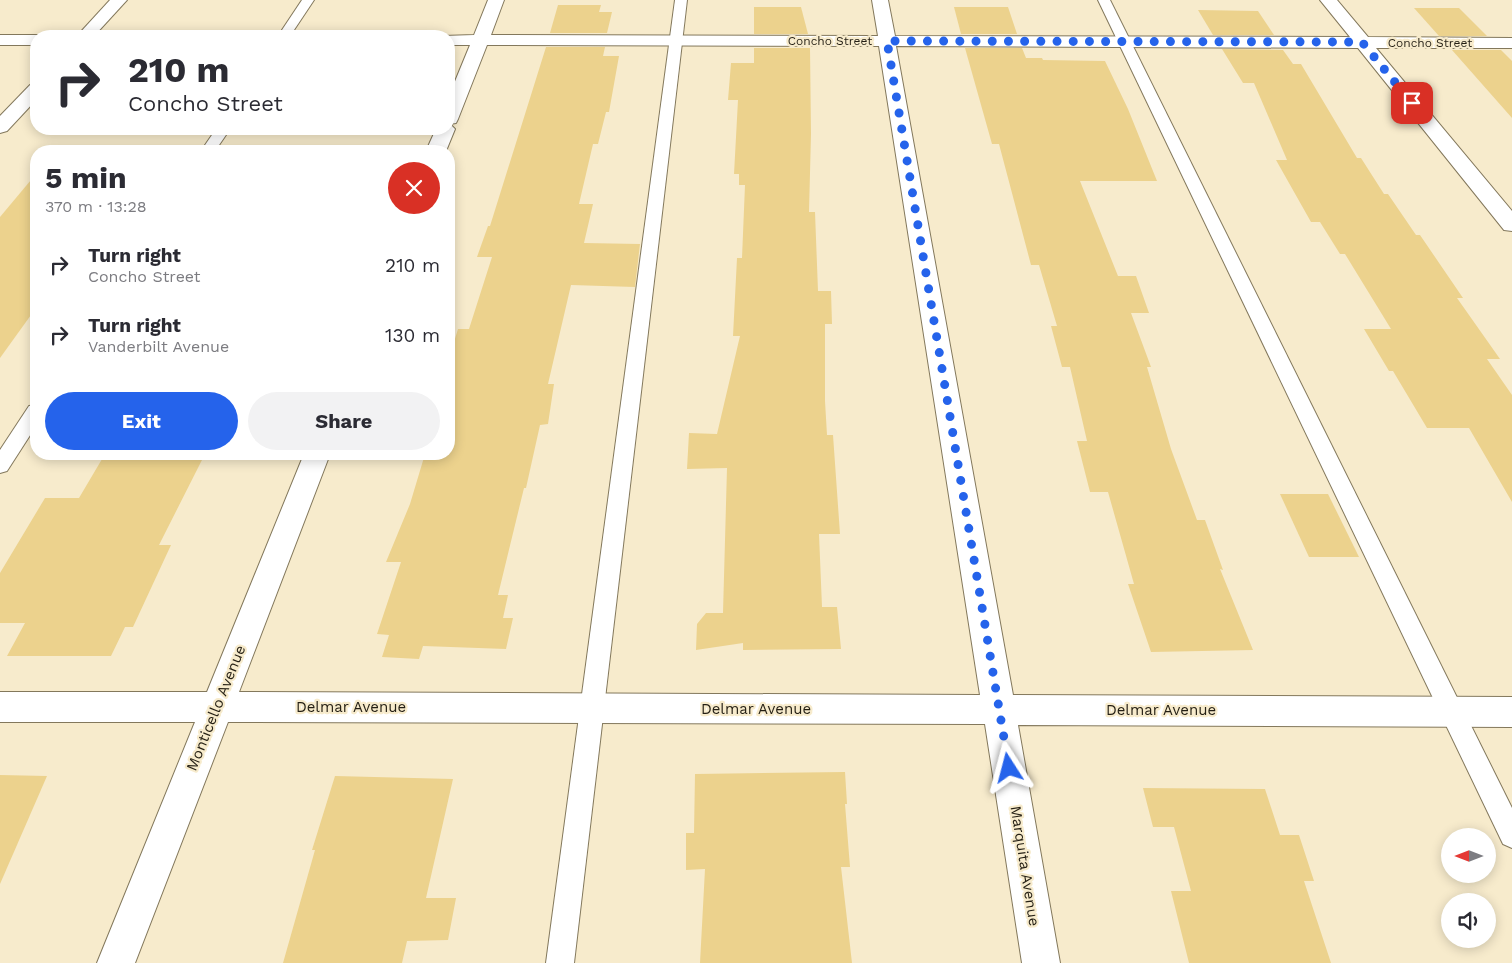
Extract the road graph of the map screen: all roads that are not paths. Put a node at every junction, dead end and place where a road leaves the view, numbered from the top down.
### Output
1 (119, 0) edge
2 (308, 0) edge
3 (496, 0) edge
4 (681, 0) edge
5 (880, 0) edge
6 (1104, 0) edge
7 (1328, 0) edge
8 (91, 30) edge
9 (288, 30) edge
10 (0, 40) edge
11 (30, 40) edge
12 (455, 40) edge
13 (480, 40) junction
14 (676, 41) junction
15 (887, 41) junction
16 (1124, 42) junction
17 (1362, 42) junction
18 (1512, 43) edge
19 (30, 95) edge
20 (455, 104) edge
21 (0, 127) edge
22 (1512, 225) edge
23 (30, 421) edge
24 (315, 460) edge
25 (0, 466) edge
26 (217, 706) junction
27 (0, 707) edge
28 (592, 708) junction
29 (1000, 710) junction
30 (1452, 711) junction
31 (1512, 712) edge
32 (1512, 835) edge
33 (116, 963) edge
34 (560, 963) edge
35 (1041, 963) edge

1 - 8 street
2 - 9 lane
3 - 13 street
4 - 14 lane
5 - 15 street, Marquita Avenue
6 - 16 lane
7 - 17 street
10 - 11 street
12 - 13 street, Concho Street
13 - 14 street, Concho Street
13 - 20 street
14 - 15 street, Concho Street
14 - 28 lane
15 - 16 street, Concho Street
15 - 29 street, Marquita Avenue
16 - 17 street, Concho Street
16 - 30 lane
17 - 18 street, Concho Street
17 - 22 street
19 - 21 street
23 - 25 lane
24 - 26 street, Monticello Avenue
26 - 27 street, Delmar Avenue
26 - 28 street, Delmar Avenue
26 - 33 street, Monticello Avenue
28 - 29 street, Delmar Avenue
28 - 34 lane
29 - 30 street, Delmar Avenue
29 - 35 street, Marquita Avenue
30 - 31 street, Delmar Avenue
30 - 32 lane

